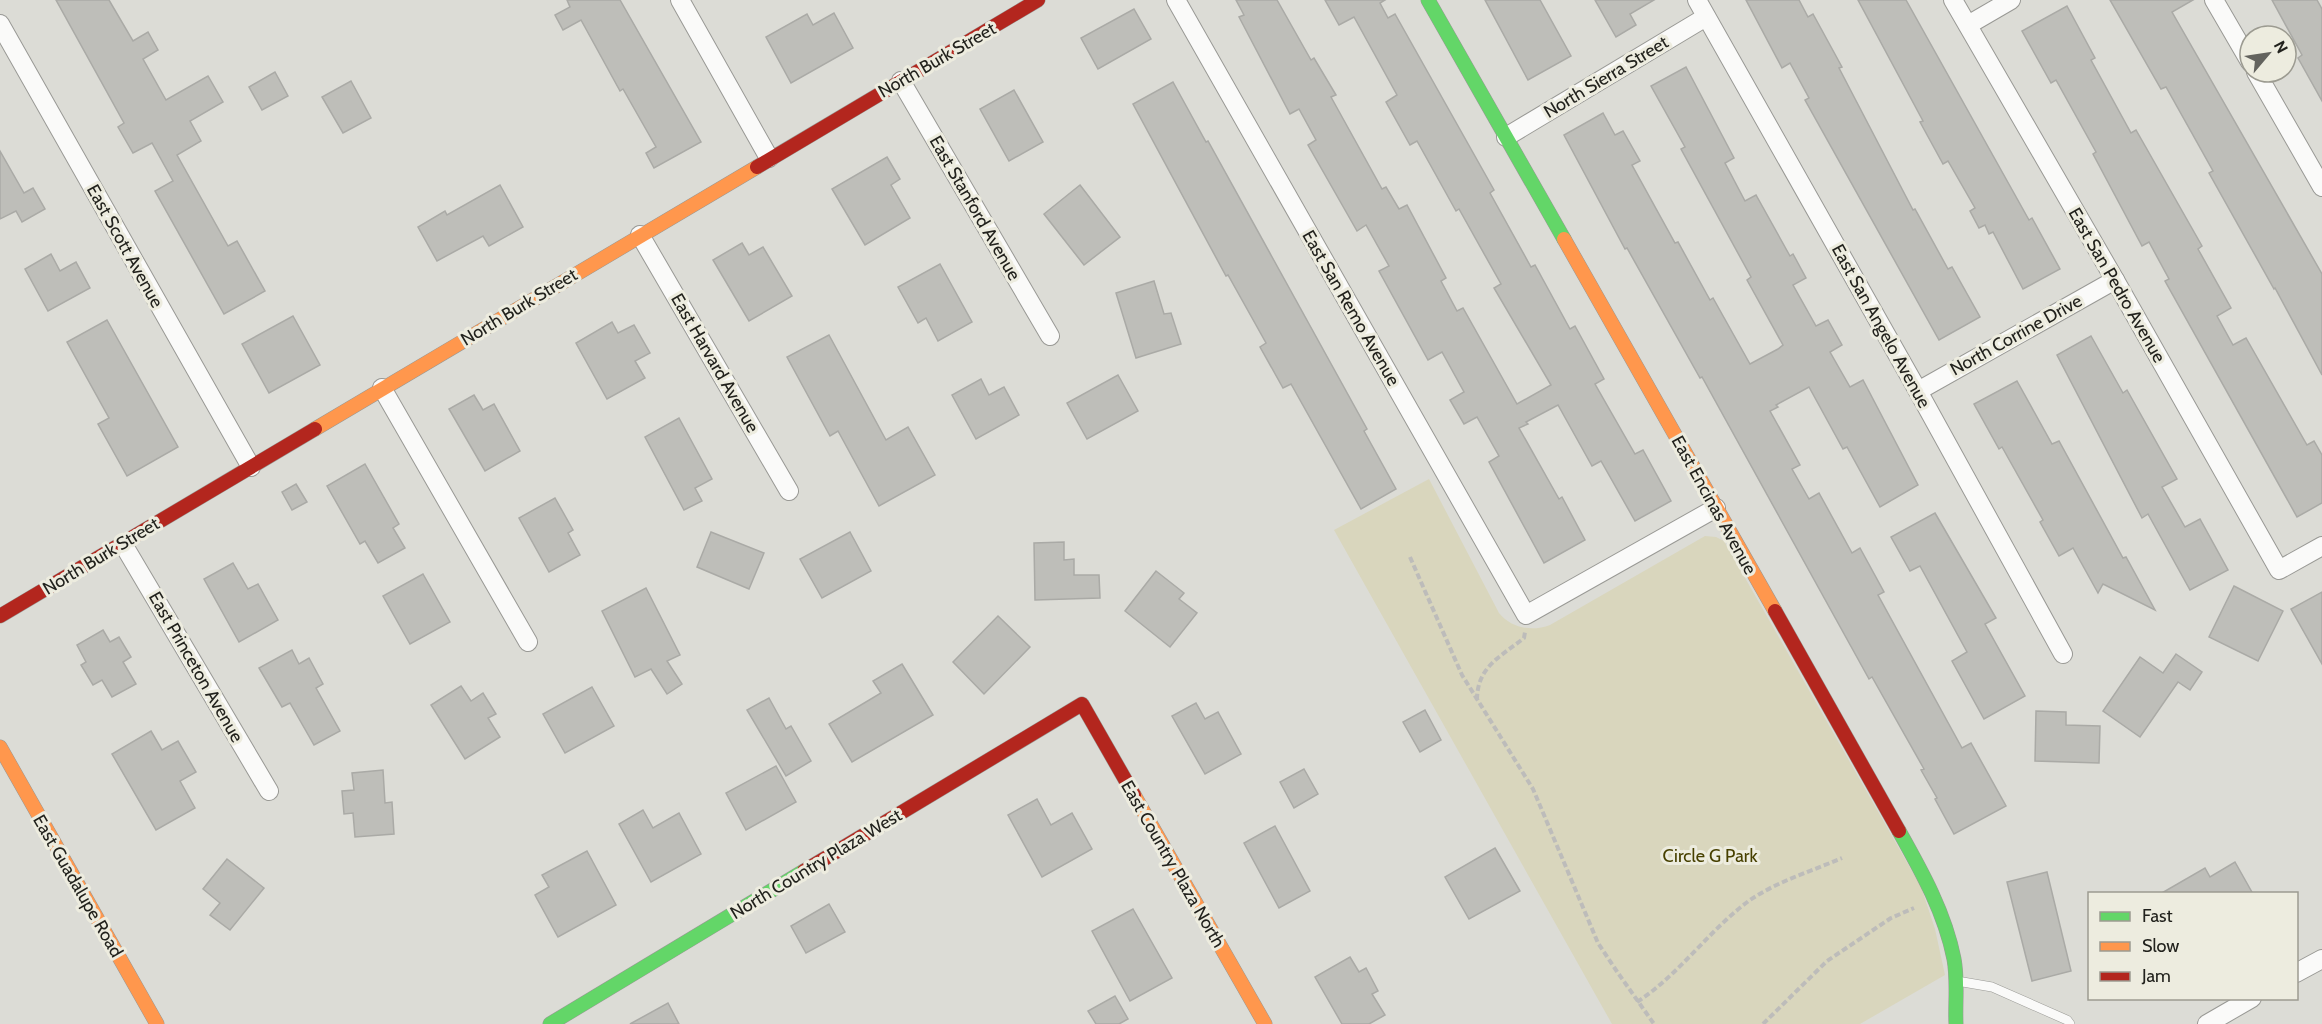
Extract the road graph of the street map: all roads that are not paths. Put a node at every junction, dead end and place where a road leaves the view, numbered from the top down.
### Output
1 (680, 0) edge
2 (1038, 0) edge
3 (1176, 0) edge
4 (1428, 0) edge
5 (1697, 0) edge
6 (1953, 0) edge
7 (2011, 0) edge
8 (2214, 0) edge
9 (1706, 17) junction
10 (0, 24) edge
11 (1968, 25) junction
12 (2238, 41) edge
13 (901, 81) junction
14 (2264, 84) edge
15 (1506, 137) junction
16 (2315, 157) edge
17 (769, 158) junction
18 (2322, 188) edge
19 (640, 235) junction
20 (2115, 280) junction
21 (1050, 336) dead end
22 (382, 388) junction
23 (1918, 391) junction
24 (250, 467) junction
25 (789, 490) dead end
26 (1716, 508) junction
27 (123, 544) junction
28 (2322, 546) edge
29 (0, 616) edge
30 (528, 642) dead end
31 (2063, 654) dead end
32 (1082, 704) joint
33 (0, 747) edge
34 (269, 791) dead end
35 (2322, 959) edge
36 (2298, 972) edge
37 (1955, 980) junction
38 (2250, 1000) edge
39 (157, 1024) edge
40 (550, 1024) edge
41 (1265, 1024) edge
42 (1956, 1024) edge
43 (2070, 1024) edge
44 (2207, 1024) edge

1 - 17 street
2 - 13 street, North Burk Street
3 - 26 street, East San Remo Avenue
4 - 15 street, East Encinas Avenue
5 - 9 street, East San Angelo Avenue
6 - 11 street, East San Pedro Avenue
7 - 11 street
8 - 12 street
9 - 15 street, North Sierra Street
9 - 23 street, East San Angelo Avenue
10 - 24 street, East Scott Avenue
11 - 20 street, East San Pedro Avenue
13 - 17 street, North Burk Street
13 - 21 street, East Stanford Avenue
14 - 16 street
15 - 26 street, East Encinas Avenue
16 - 18 street
17 - 19 street, North Burk Street
19 - 22 street, North Burk Street
19 - 25 street, East Harvard Avenue
20 - 23 street, North Corrine Drive
20 - 28 street, East San Pedro Avenue
22 - 24 street, North Burk Street
22 - 30 street
23 - 31 street, East San Angelo Avenue
24 - 27 street, North Burk Street
26 - 37 street, East Encinas Avenue
27 - 29 street, North Burk Street
27 - 34 street, East Princeton Avenue
32 - 40 street, North Country Plaza West
32 - 41 street, East Country Plaza North
33 - 39 street, East Guadalupe Road
35 - 36 street
37 - 42 street, East Encinas Avenue
37 - 43 lane
38 - 44 street

